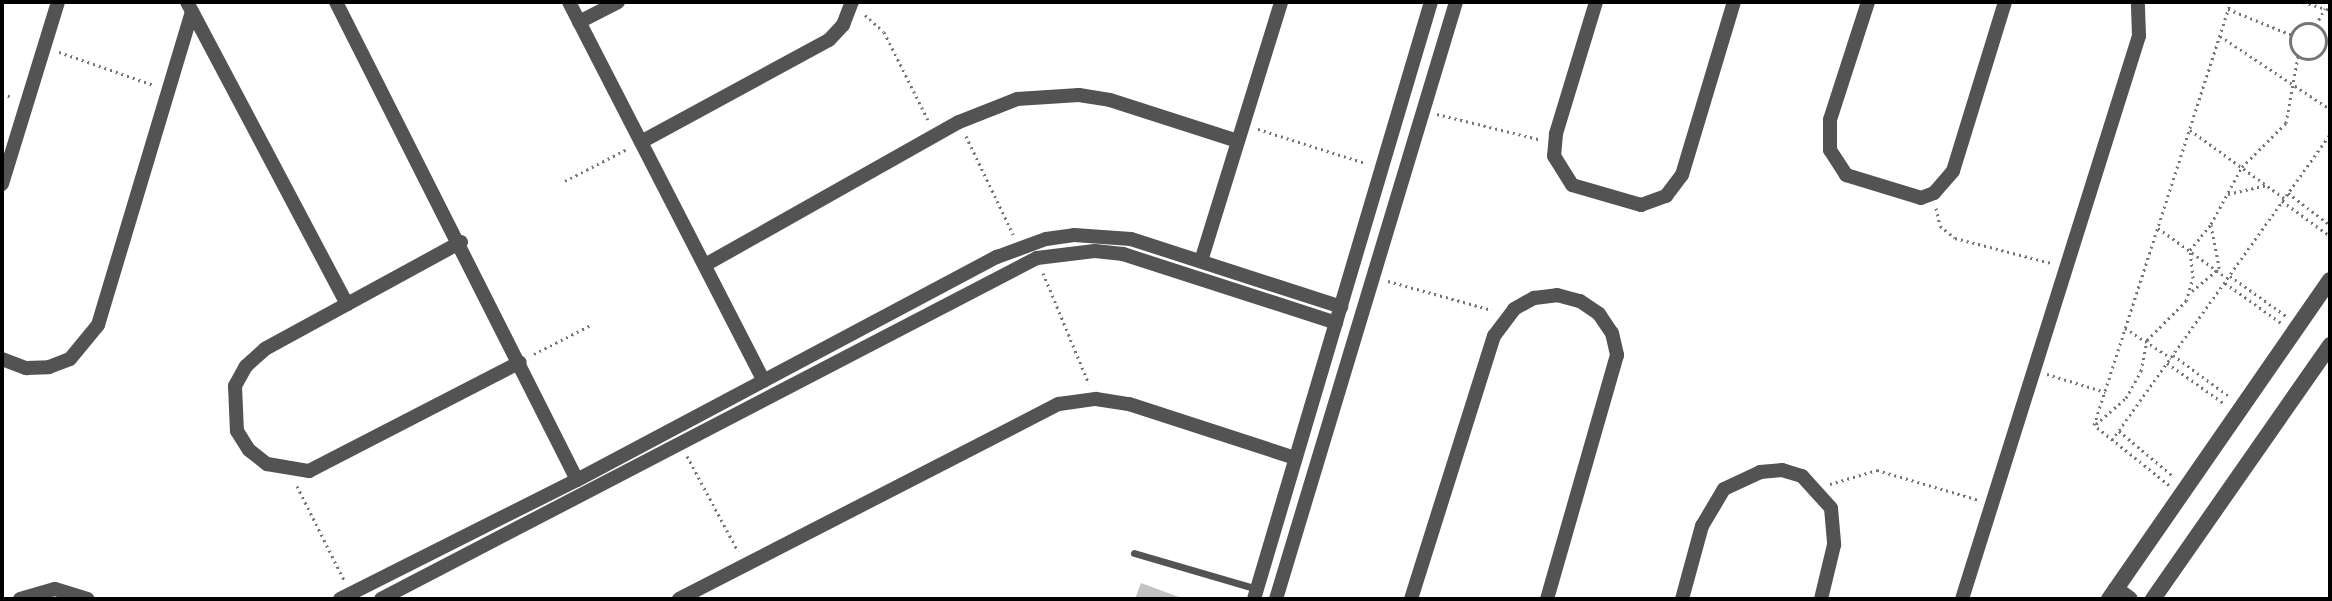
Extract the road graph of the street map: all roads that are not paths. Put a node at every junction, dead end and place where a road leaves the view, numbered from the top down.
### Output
1 (58, 2) edge
2 (336, 2) edge
3 (569, 2) edge
4 (618, 2) edge
5 (1431, 2) edge
6 (1456, 2) edge
7 (1596, 2) edge
8 (1734, 2) edge
9 (1868, 2) edge
10 (2005, 2) edge
11 (2138, 2) edge
12 (1277, 3) edge
13 (852, 4) edge
14 (190, 7) edge
15 (579, 22) junction
16 (1238, 141) junction
17 (641, 142) junction
18 (2, 184) edge
19 (461, 242) junction
20 (1201, 261) junction
21 (705, 265) junction
22 (2330, 280) edge
23 (347, 304) junction
24 (1341, 307) junction
25 (1336, 323) junction
26 (2330, 345) edge
27 (2, 359) edge
28 (520, 362) junction
29 (764, 381) junction
30 (1295, 458) junction
31 (577, 480) junction
32 (1134, 553) dead end
33 (1255, 594) edge
34 (345, 596) edge
35 (2118, 596) edge
36 (1281, 598) edge
37 (20, 599) edge
38 (88, 599) edge
39 (381, 599) edge
40 (679, 599) edge
41 (1411, 599) edge
42 (1547, 599) edge
43 (1682, 599) edge
44 (1821, 599) edge
45 (1962, 599) edge
46 (2153, 599) edge

1 - 18 street
2 - 19 street
3 - 15 street
4 - 15 street
5 - 24 street
6 - 36 street
7 - 8 street
9 - 10 street
11 - 45 street
12 - 16 street
13 - 17 street
14 - 23 street
14 - 27 street
15 - 17 street
16 - 20 street
16 - 21 street
17 - 21 street
19 - 23 street
19 - 28 street
20 - 24 street
20 - 29 street
21 - 29 street
22 - 35 street
23 - 28 street
24 - 25 street
25 - 30 street
25 - 39 street
26 - 46 street
28 - 31 street
29 - 31 street
30 - 33 street
30 - 40 street
31 - 34 street
32 - 33 lane
37 - 38 street
41 - 42 street
43 - 44 street

